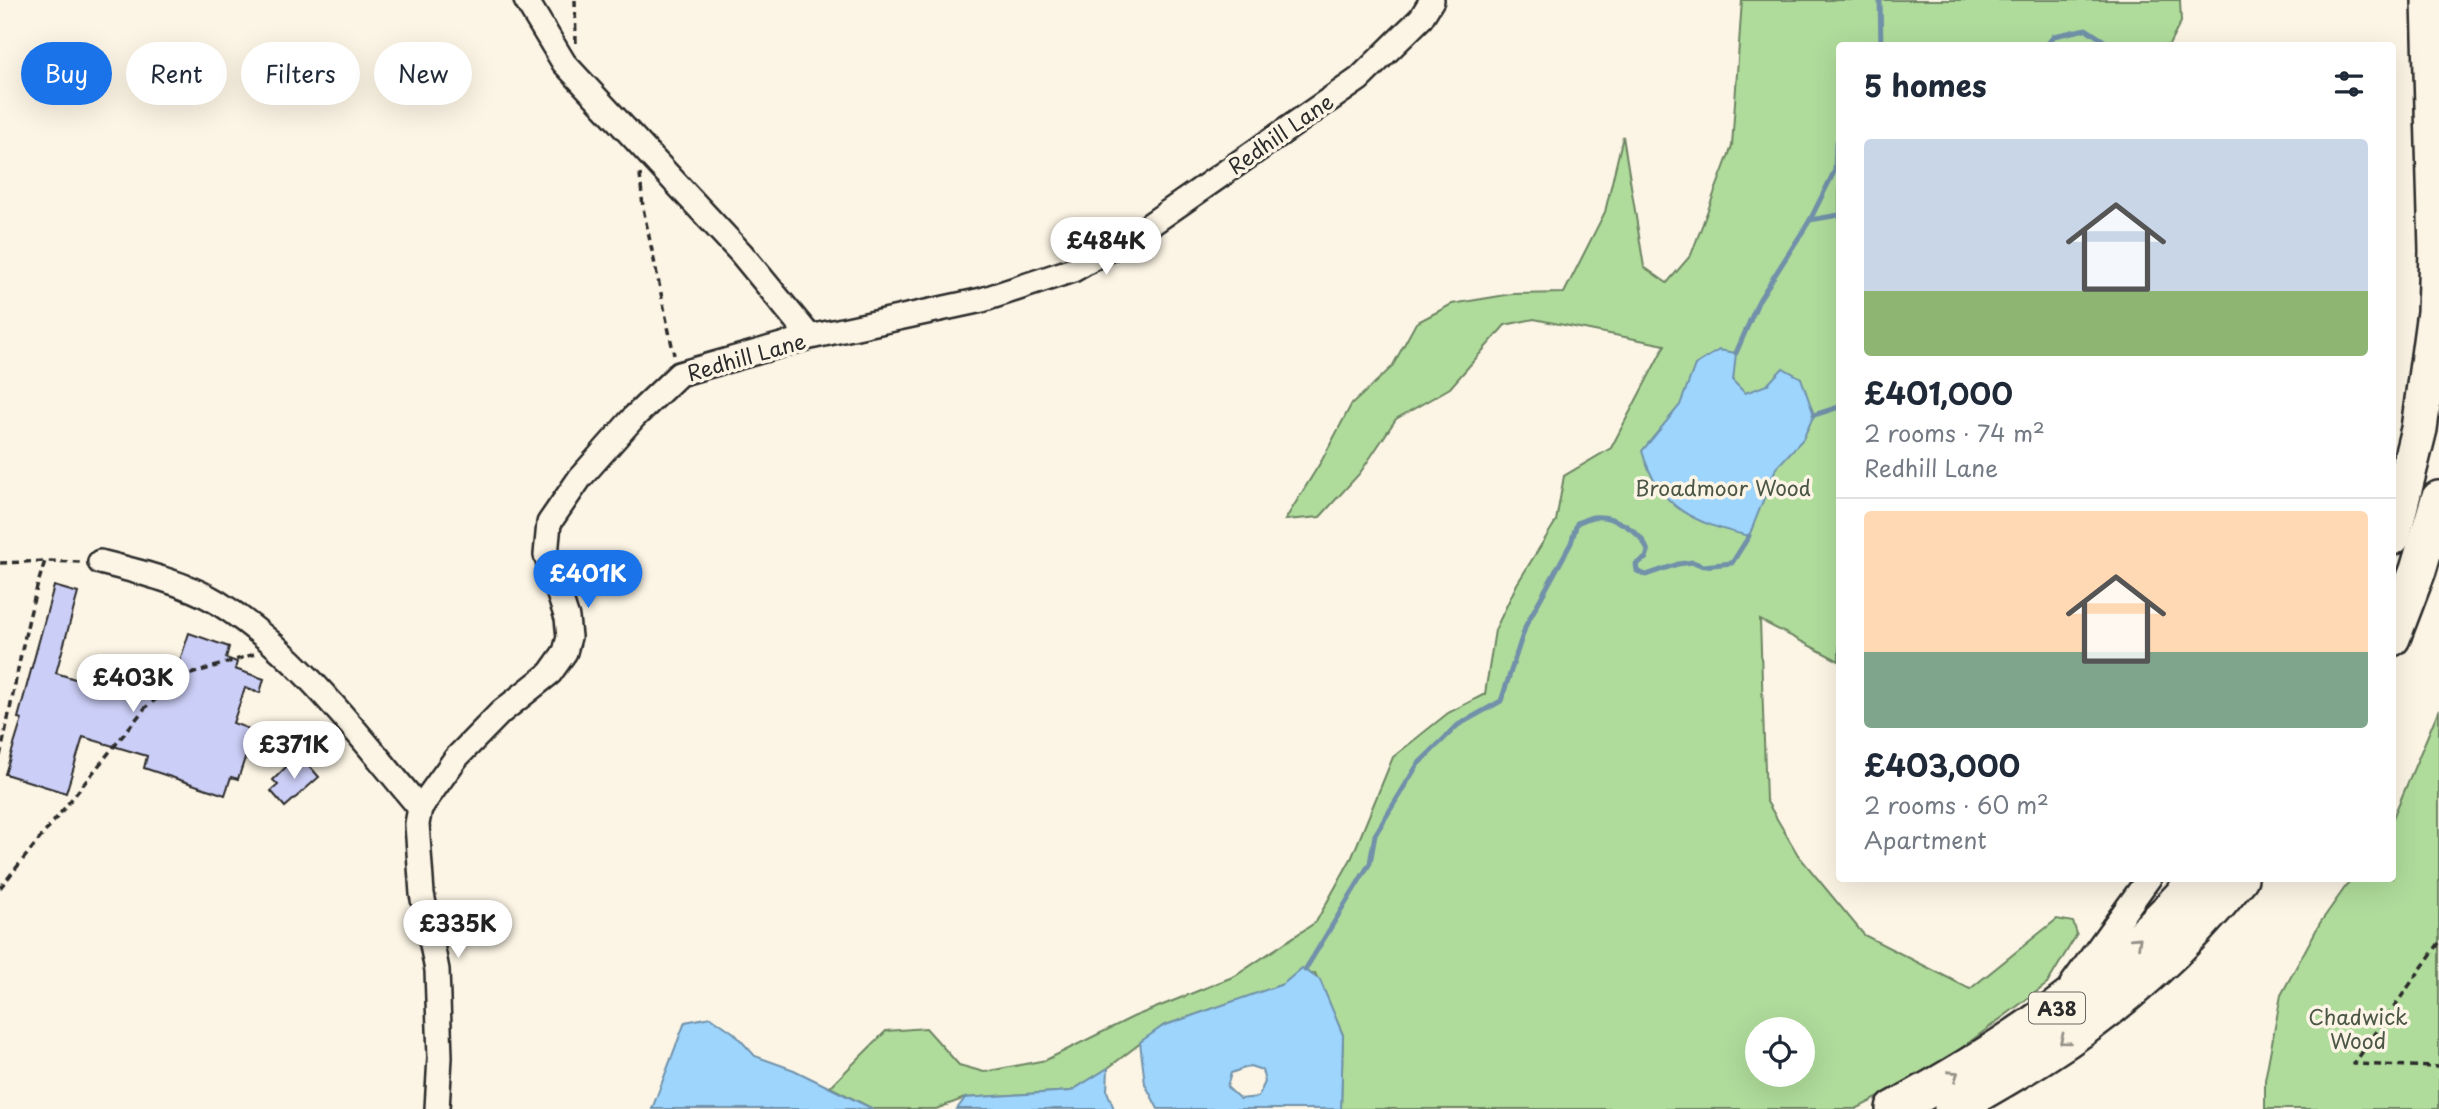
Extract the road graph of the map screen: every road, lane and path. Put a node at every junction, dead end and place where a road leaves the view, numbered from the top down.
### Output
1 (526, 0) edge
2 (575, 0) edge
3 (1432, 0) edge
4 (2430, 0) edge
5 (576, 76) junction
6 (637, 141) junction
7 (810, 337) junction
8 (679, 374) junction
9 (2439, 499) edge
10 (2396, 522) edge
11 (45, 561) junction
12 (0, 562) edge
13 (100, 562) joint
14 (2396, 628) edge
15 (276, 647) junction
16 (0, 756) edge
17 (420, 808) junction
18 (2146, 882) edge
19 (2194, 882) edge
20 (2237, 882) edge
21 (0, 888) edge
22 (2439, 943) edge
23 (2054, 1009) junction
24 (2439, 1067) edge
25 (437, 1109) edge
26 (1894, 1109) edge
27 (1952, 1109) edge

1 - 5 street
2 - 5 path
3 - 7 street, Redhill Lane
4 - 10 highway
5 - 6 street
6 - 7 street
6 - 8 path
7 - 8 street, Redhill Lane
8 - 17 street, Redhill Lane
9 - 14 highway
11 - 12 path
11 - 13 path
11 - 16 path
13 - 15 street
15 - 17 street
15 - 21 path
17 - 25 street
18 - 23 street
23 -> 19 highway, A38
20 -> 27 highway, A38
22 - 24 path
26 -> 23 highway, A38

